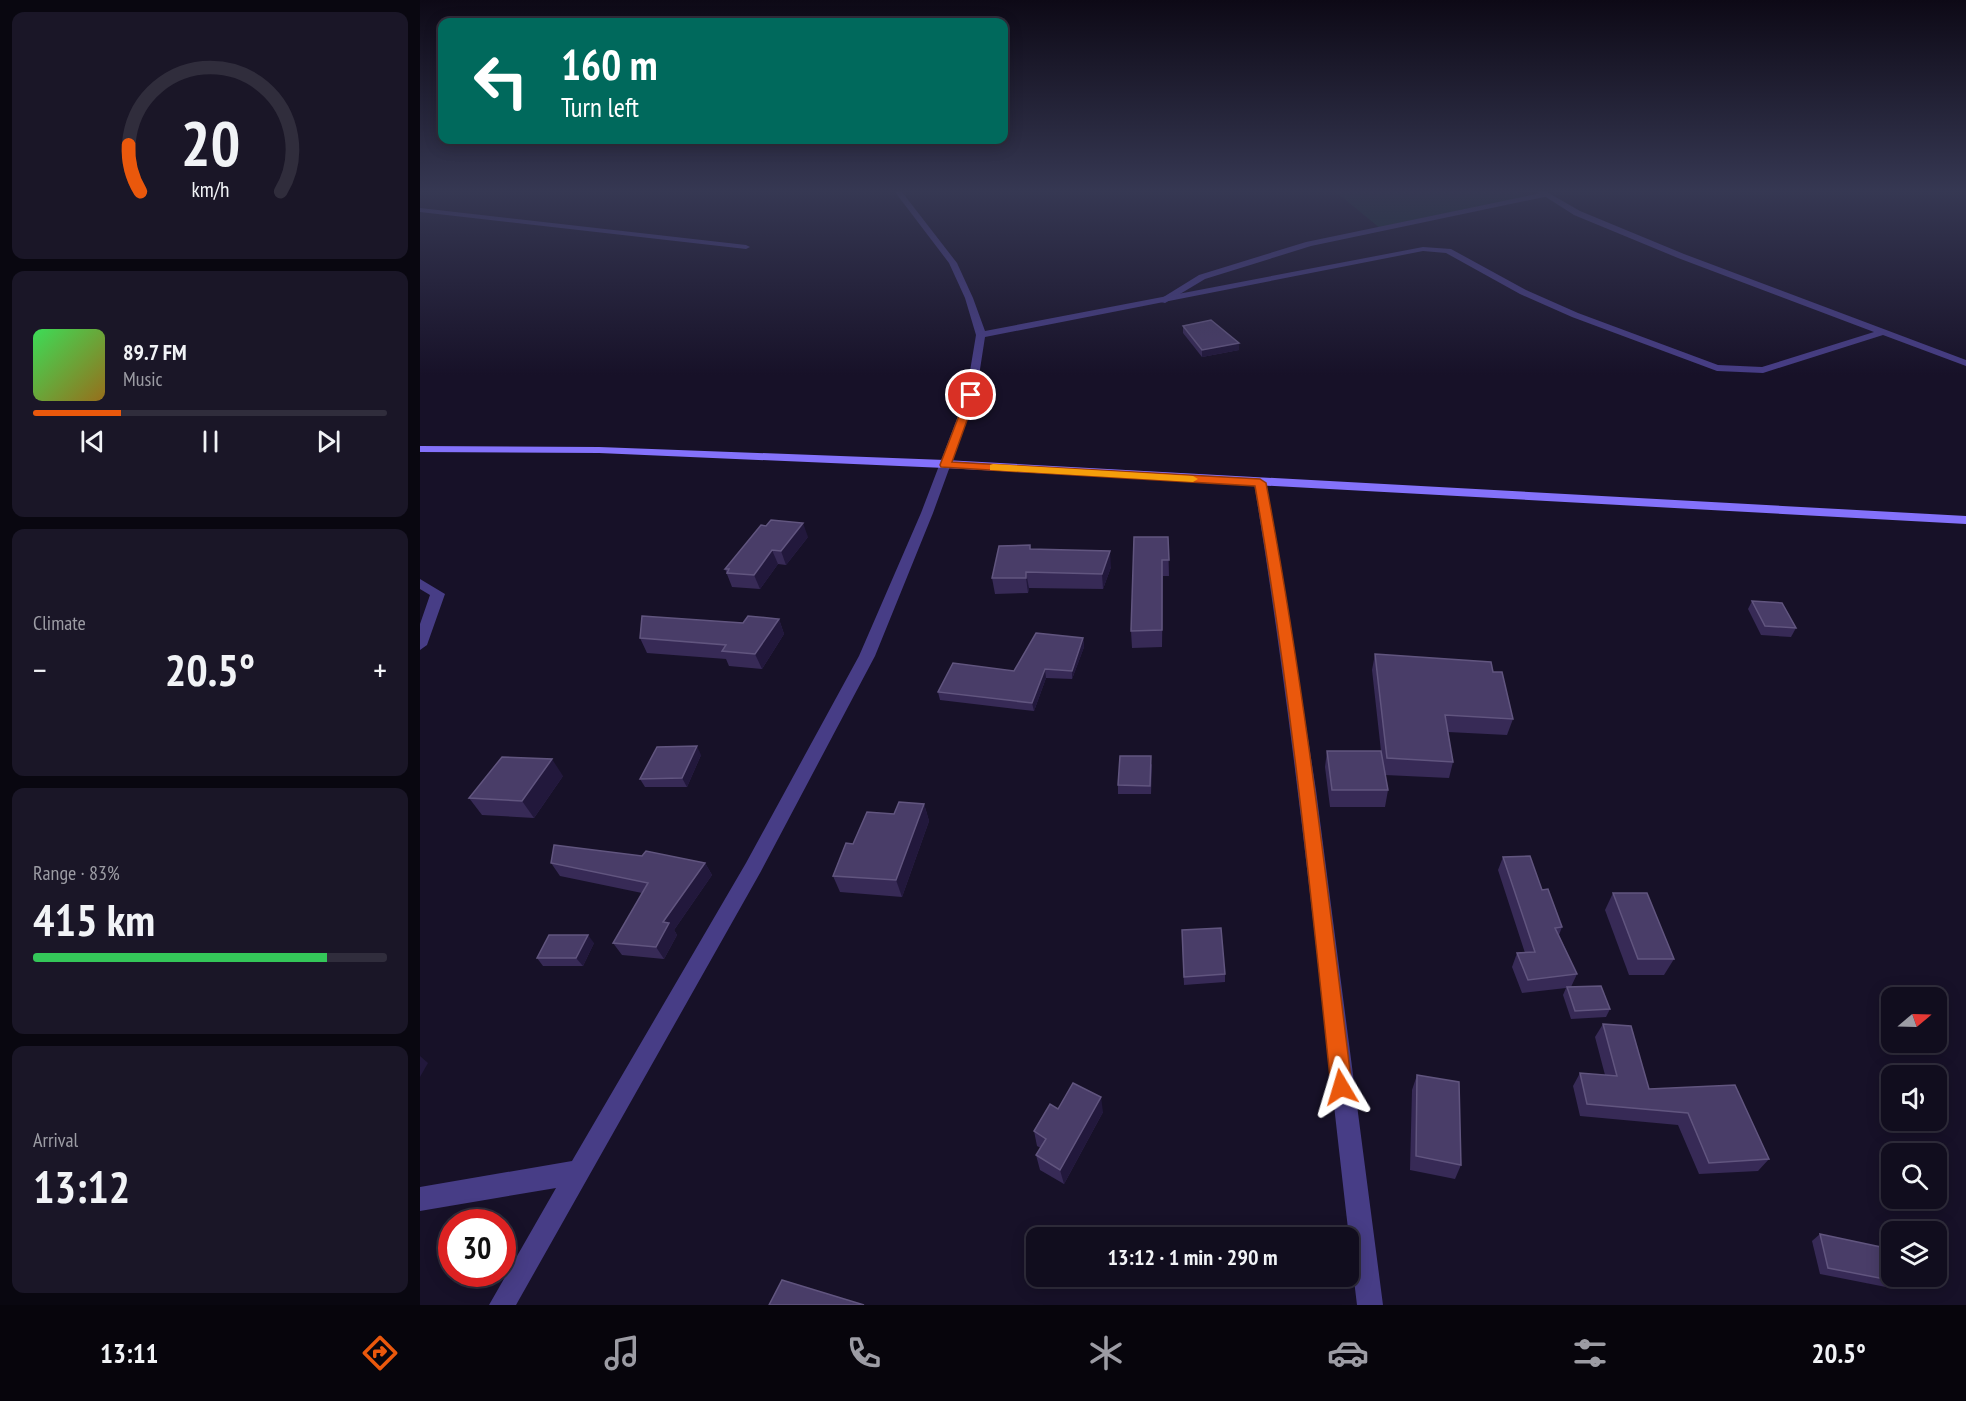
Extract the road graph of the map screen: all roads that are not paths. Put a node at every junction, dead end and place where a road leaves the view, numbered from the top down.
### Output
1 (945, 253) edge
2 (1280, 253) edge
3 (1402, 253) edge
4 (1449, 253) edge
5 (1673, 253) edge
6 (1162, 301) junction
7 (1884, 332) junction
8 (981, 334) junction
9 (1966, 363) edge
10 (424, 450) edge
11 (945, 465) junction
12 (1260, 483) junction
13 (1966, 520) edge
14 (420, 583) edge
15 (420, 645) edge
16 (578, 1172) junction
17 (420, 1199) edge
18 (502, 1305) edge
19 (1370, 1305) edge

1 - 8 street
2 - 6 street
3 - 6 street
4 - 7 street
5 - 7 street
6 - 8 street
7 - 9 street
8 - 11 street
10 - 11 street
11 - 12 street
11 - 16 street
12 - 13 street
12 - 19 street
14 - 15 street
16 - 17 street
16 - 18 street

